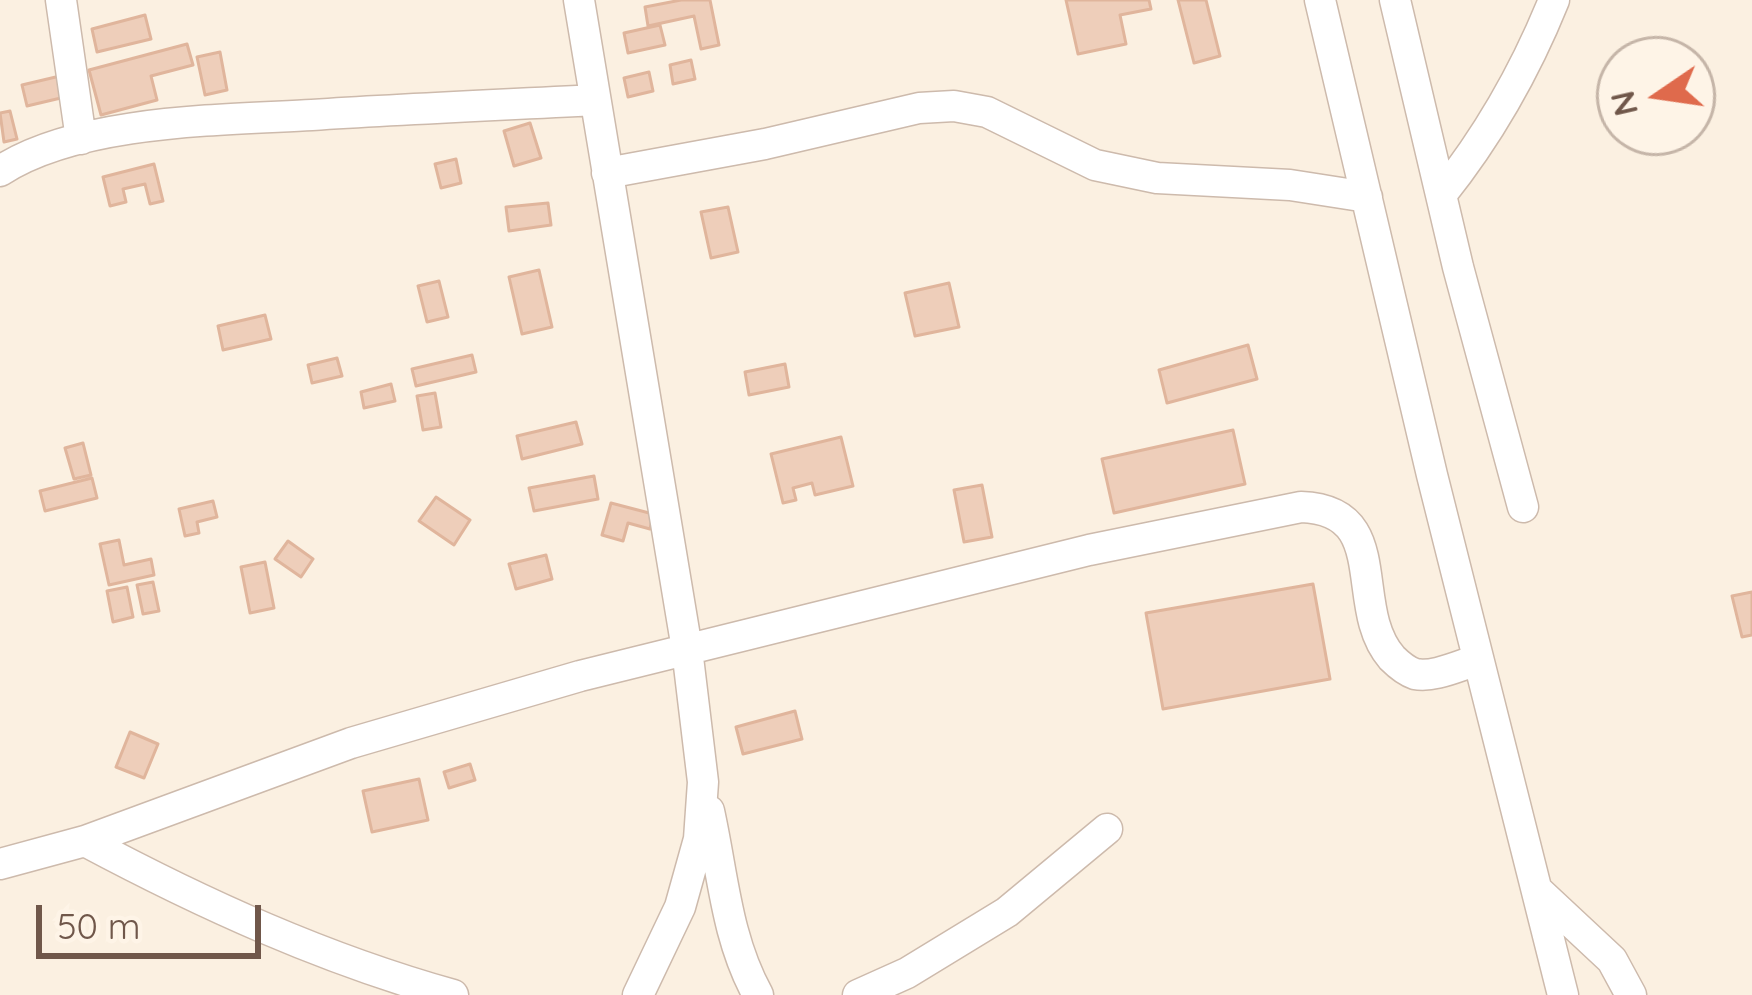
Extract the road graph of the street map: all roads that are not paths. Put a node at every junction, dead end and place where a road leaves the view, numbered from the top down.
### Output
1 (62, 0) edge
2 (579, 0) edge
3 (1320, 0) edge
4 (1395, 0) edge
5 (1554, 0) edge
6 (595, 100) junction
7 (82, 139) junction
8 (0, 171) edge
9 (607, 173) junction
10 (1441, 195) junction
11 (1367, 197) junction
12 (1523, 507) dead end
13 (687, 649) junction
14 (1478, 660) junction
15 (703, 782) junction
16 (1108, 829) dead end
17 (86, 841) junction
18 (0, 864) edge
19 (1537, 890) junction
20 (453, 995) edge
21 (638, 995) edge
22 (758, 995) edge
23 (858, 995) edge
24 (1563, 995) edge
25 (1631, 995) edge

1 - 7 street
2 - 6 street
3 - 11 street
4 - 10 street
5 - 10 street
6 - 7 street
6 - 9 street
7 - 8 street
9 - 11 street
9 - 13 street
10 - 12 street
11 - 14 street
13 - 14 street
13 - 15 street
13 - 17 street
14 - 19 street
15 - 21 street
15 - 22 street
16 - 23 street
17 - 18 street
17 - 20 street
19 - 24 street
19 - 25 street

